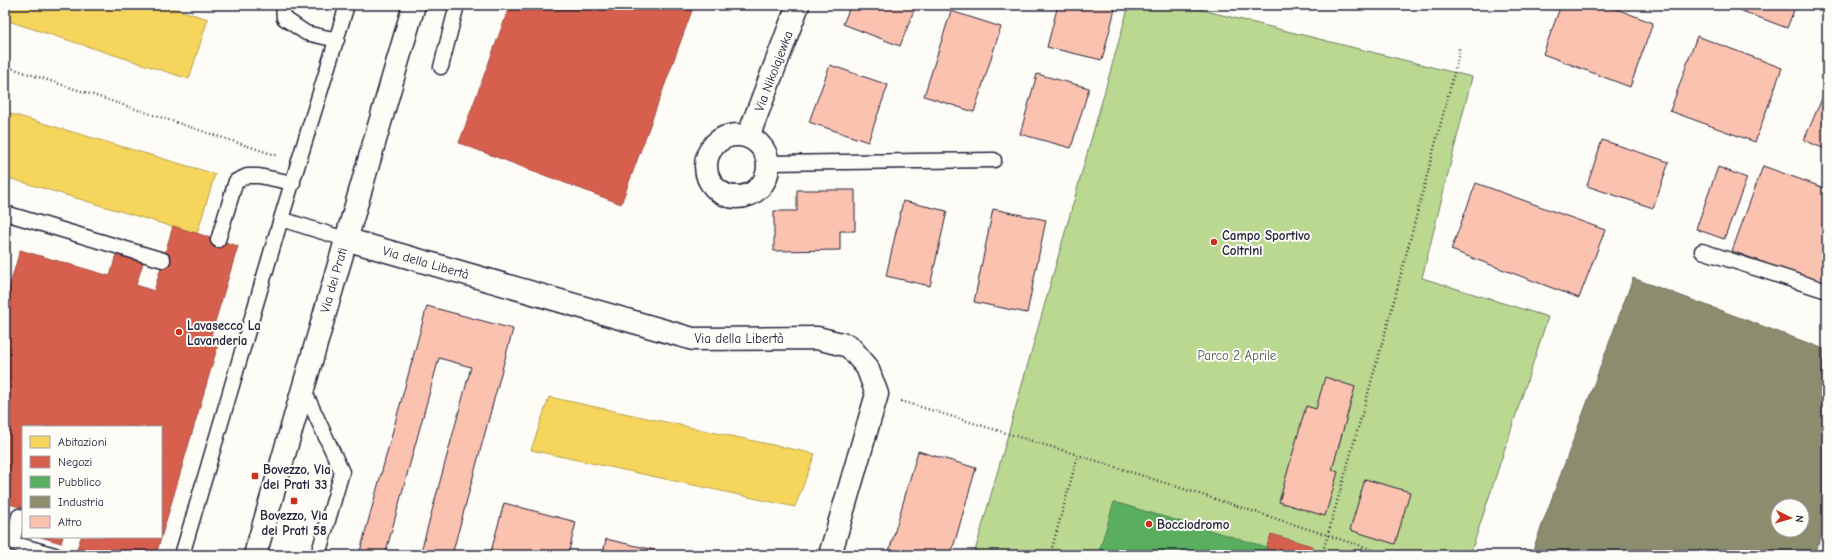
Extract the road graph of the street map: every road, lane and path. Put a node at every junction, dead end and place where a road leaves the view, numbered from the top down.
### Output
1 (283, 5) edge
2 (347, 5) edge
3 (414, 5) edge
4 (457, 5) edge
5 (798, 5) edge
6 (337, 40) junction
7 (1459, 46) dead end
8 (5, 66) edge
9 (441, 67) dead end
10 (748, 137) junction
11 (994, 160) dead end
12 (299, 163) junction
13 (768, 163) junction
14 (292, 183) junction
15 (5, 213) edge
16 (281, 219) junction
17 (345, 239) junction
18 (218, 240) dead end
19 (1702, 251) dead end
20 (163, 260) dead end
21 (1827, 291) edge
22 (302, 388) junction
23 (877, 394) junction
24 (1078, 455) junction
25 (19, 516) dead end
26 (1327, 535) junction
27 (8, 542) edge
28 (55, 555) edge
29 (182, 555) edge
30 (255, 555) edge
31 (318, 555) edge
32 (830, 555) edge
33 (1050, 555) edge
34 (1322, 555) edge
35 (1389, 555) edge

1 - 6 lane
2 - 6 lane
3 - 17 street, Via dei Prati
4 - 9 lane
5 - 10 street, Via Nikolajewka
6 - 12 lane
7 - 26 path
8 - 12 path
10 - 13 street
10 - 13 street
11 - 13 lane
12 - 14 lane
14 - 16 lane
14 - 18 lane
15 - 20 lane
16 - 17 lane
16 - 29 lane
17 - 22 street, Via dei Prati
17 - 23 street, Via della Libertà
19 - 21 lane
22 - 30 street, Via dei Prati
22 - 31 lane
23 - 24 path
23 - 32 street
24 - 26 path
24 - 33 path
25 - 27 lane
26 - 34 path
26 - 35 path
27 - 28 lane

